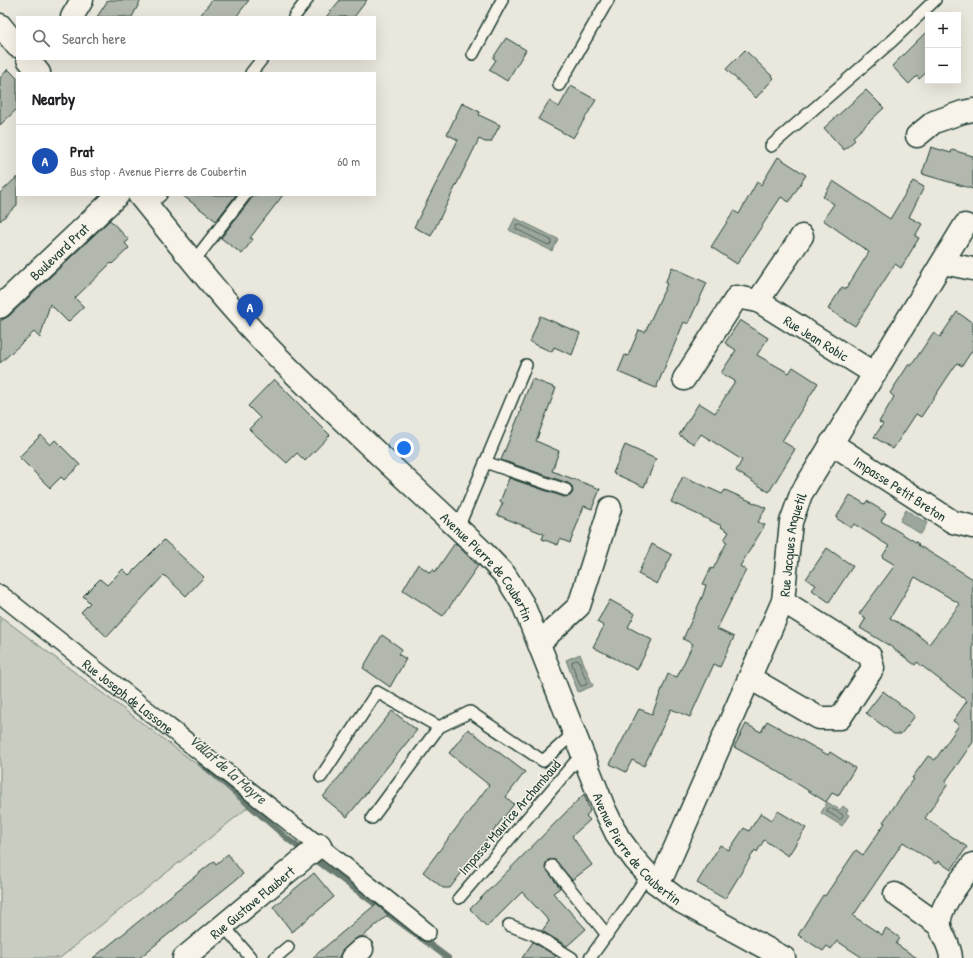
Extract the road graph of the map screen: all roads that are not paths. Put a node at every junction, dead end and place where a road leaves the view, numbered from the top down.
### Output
1 (82, 0) edge
2 (307, 0) edge
3 (502, 0) edge
4 (608, 0) edge
5 (934, 0) edge
6 (73, 16) edge
7 (295, 16) edge
8 (0, 25) edge
9 (16, 45) edge
10 (473, 54) dead end
11 (261, 60) edge
12 (252, 72) edge
13 (559, 85) dead end
14 (973, 110) edge
15 (917, 136) dead end
16 (771, 146) dead end
17 (117, 196) edge
18 (244, 196) edge
19 (149, 199) edge
20 (965, 225) dead end
21 (802, 236) dead end
22 (193, 262) junction
23 (943, 263) junction
24 (973, 269) edge
25 (758, 301) junction
26 (0, 307) edge
27 (526, 365) dead end
28 (875, 374) junction
29 (684, 379) dead end
30 (831, 443) junction
31 (485, 462) junction
32 (566, 490) dead end
33 (610, 508) dead end
34 (973, 527) edge
35 (458, 528) junction
36 (0, 594) edge
37 (783, 600) junction
38 (539, 643) junction
39 (750, 678) junction
40 (439, 727) junction
41 (574, 733) junction
42 (582, 754) junction
43 (321, 777) dead end
44 (372, 818) dead end
45 (320, 845) junction
46 (973, 864) edge
47 (552, 866) dead end
48 (652, 878) junction
49 (895, 894) dead end
50 (459, 898) dead end
51 (509, 925) dead end
52 (223, 926) junction
53 (940, 926) junction
54 (427, 932) dead end
55 (607, 935) junction
56 (288, 948) dead end
57 (184, 958) edge
58 (251, 958) edge
59 (275, 958) edge
60 (572, 958) edge
61 (590, 958) edge
62 (784, 958) edge
63 (951, 958) edge

1 - 6 street
2 - 7 lane
3 - 10 lane
4 - 13 lane
5 - 16 lane
8 - 9 street
11 - 12 lane
14 - 15 street
17 - 26 street, Boulevard Prat
18 - 22 lane
19 - 22 street, Avenue Pierre de Coubertin
20 - 23 street, Rue Jacques Anquetil
21 - 25 street
22 - 35 street, Avenue Pierre de Coubertin
23 - 24 street
23 - 28 street, Rue Jacques Anquetil
25 - 28 street, Rue Jean Robic
25 - 29 street, Rue Jean Robic
27 - 31 lane
28 - 30 street, Rue Jacques Anquetil
30 - 34 street, Impasse Petit Breton
30 - 37 street, Rue Jacques Anquetil
31 - 32 lane
31 - 35 lane
33 - 38 street
35 - 38 street, Avenue Pierre de Coubertin
36 - 45 street, Rue Joseph de Lassone
37 - 39 street, Rue Jacques Anquetil
37 - 39 street
38 - 41 street, Avenue Pierre de Coubertin
39 - 48 street, Rue Jacques Anquetil
40 - 41 lane
40 - 43 lane
40 - 44 lane
41 - 42 street, Avenue Pierre de Coubertin
42 - 48 street, Avenue Pierre de Coubertin
42 - 50 lane, Impasse Maurice Archambaud
45 - 52 street, Rue Gustave Flaubert
45 - 54 street, Rue Joseph de Lassone
46 - 53 street
47 - 55 lane
48 - 55 lane
48 - 62 street, Avenue Pierre de Coubertin
49 - 53 street
51 - 60 lane
52 - 57 street, Rue Gustave Flaubert
52 - 58 lane
53 - 63 street
55 - 61 lane
56 - 59 lane

